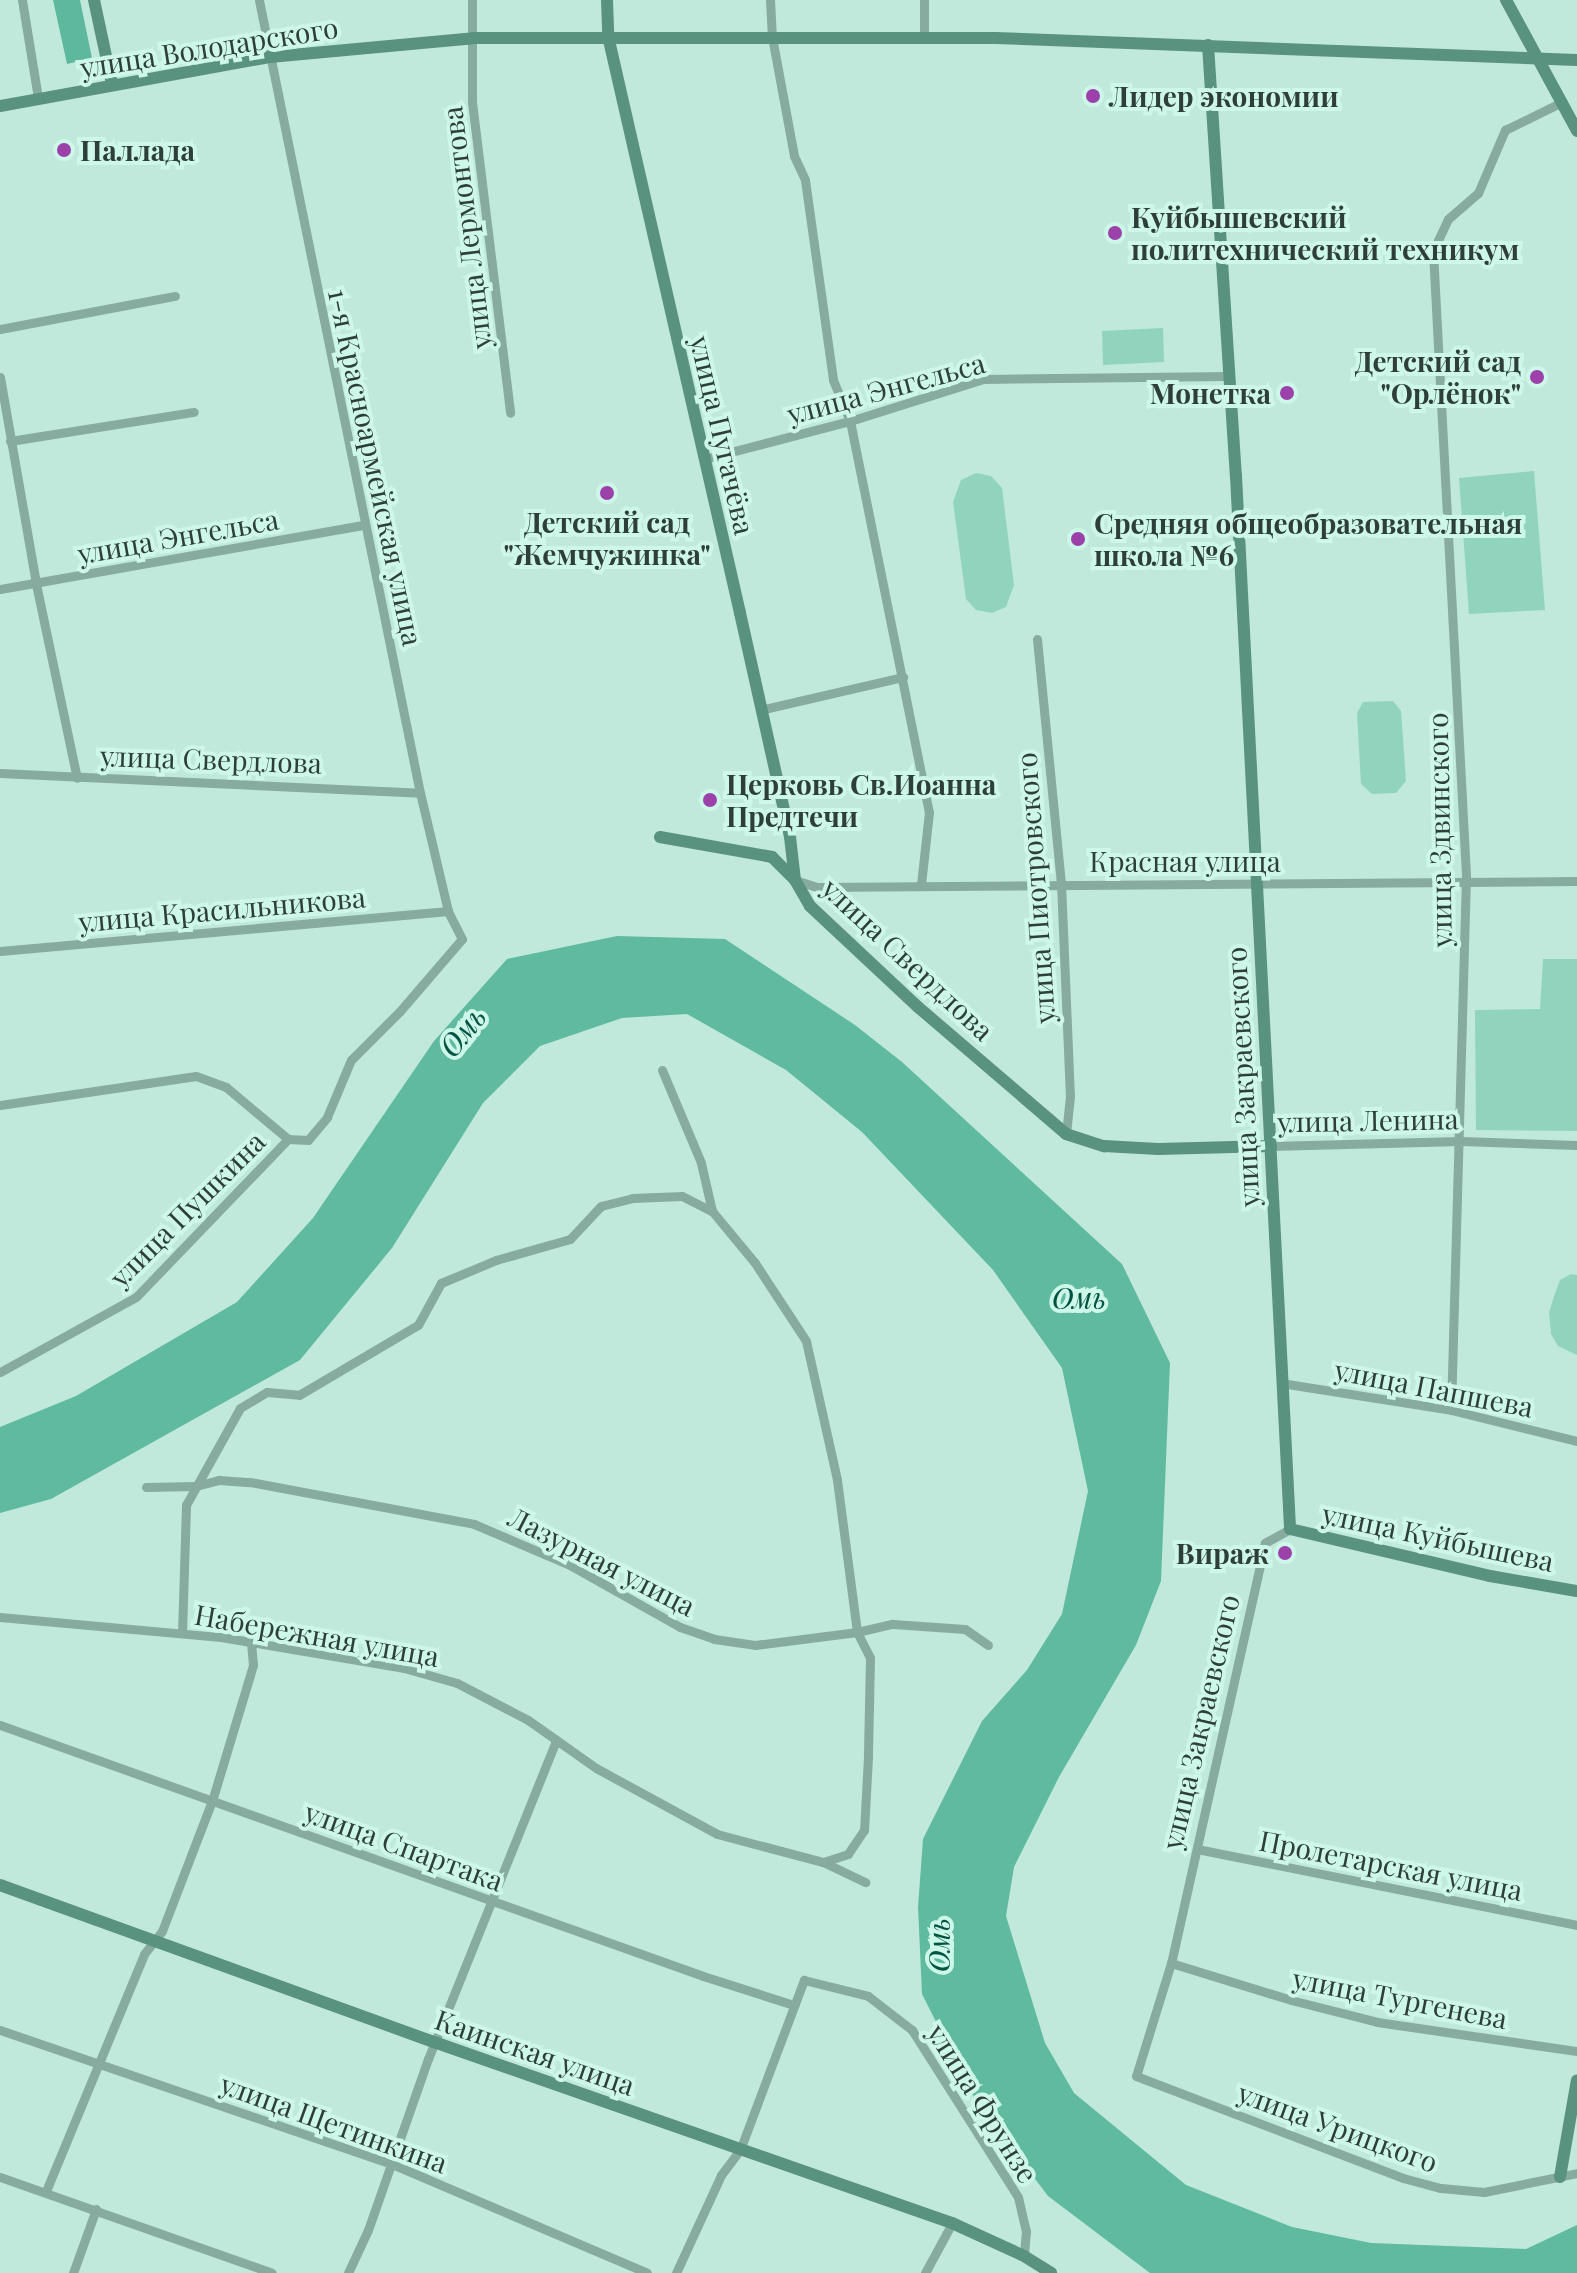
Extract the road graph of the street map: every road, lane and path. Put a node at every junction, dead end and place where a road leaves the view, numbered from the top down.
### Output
1 (22, 0) edge
2 (94, 0) edge
3 (259, 0) edge
4 (472, 0) edge
5 (607, 0) edge
6 (770, 0) edge
7 (924, 0) edge
8 (1506, 0) edge
9 (608, 36) junction
10 (924, 36) junction
11 (772, 37) junction
12 (473, 38) junction
13 (1208, 45) junction
14 (270, 57) junction
15 (1538, 57) junction
16 (1577, 60) edge
17 (112, 84) junction
18 (38, 98) junction
19 (1562, 102) junction
20 (0, 106) edge
21 (1577, 131) edge
22 (175, 296) dead end
23 (0, 329) edge
24 (1227, 376) junction
25 (0, 377) edge
26 (194, 412) dead end
27 (510, 413) dead end
28 (850, 421) junction
29 (10, 441) junction
30 (704, 459) junction
31 (364, 525) junction
32 (36, 584) junction
33 (0, 589) edge
34 (1037, 639) dead end
35 (903, 677) junction
36 (760, 710) junction
37 (0, 773) edge
38 (77, 778) junction
39 (420, 793) junction
40 (660, 837) dead end
41 (795, 880) junction
42 (1577, 881) edge
43 (1061, 883) junction
44 (1256, 883) junction
45 (1465, 883) junction
46 (921, 885) junction
47 (448, 911) junction
48 (462, 939) joint
49 (0, 951) edge
50 (662, 1070) dead end
51 (0, 1105) edge
52 (1066, 1134) junction
53 (288, 1139) junction
54 (1461, 1141) junction
55 (1577, 1145) edge
56 (1271, 1146) junction
57 (712, 1211) junction
58 (1, 1369) edge
59 (1281, 1383) junction
60 (1451, 1410) junction
61 (1577, 1441) edge
62 (196, 1486) junction
63 (146, 1487) dead end
64 (1290, 1529) junction
65 (1577, 1591) edge
66 (0, 1617) edge
67 (857, 1632) junction
68 (182, 1633) junction
69 (251, 1644) junction
70 (988, 1645) dead end
71 (0, 1725) edge
72 (556, 1740) junction
73 (212, 1801) junction
74 (1197, 1849) junction
75 (823, 1862) junction
76 (865, 1882) dead end
77 (0, 1885) edge
78 (492, 1900) junction
79 (1577, 1925) edge
80 (152, 1942) junction
81 (1171, 1963) junction
82 (794, 2005) junction
83 (0, 2030) edge
84 (434, 2042) junction
85 (1577, 2051) edge
86 (100, 2063) junction
87 (1136, 2076) joint
88 (1577, 2080) edge
89 (740, 2150) junction
90 (392, 2164) junction
91 (1577, 2173) edge
92 (0, 2177) edge
93 (1560, 2177) junction
94 (46, 2191) junction
95 (96, 2209) junction
96 (952, 2223) junction
97 (1024, 2256) junction
98 (73, 2273) edge
99 (272, 2273) edge
100 (348, 2273) edge
101 (647, 2273) edge
102 (676, 2273) edge
103 (925, 2273) edge
104 (1051, 2273) edge

1 - 18 street
2 - 17 street
3 - 14 street, 1-я Красноармейская улица
4 - 12 street, улица Лермонтова
5 - 9 street, улица Пугачёва
6 - 11 street
7 - 10 street
8 - 15 street
9 - 11 street, улица Володарского
9 - 12 street, улица Володарского
9 - 30 street, улица Пугачёва
10 - 11 street, улица Володарского
10 - 13 street, улица Володарского
11 - 28 street
12 - 14 street, улица Володарского
12 - 27 street, улица Лермонтова
13 - 15 street, улица Володарского
13 - 24 street, улица Закраевского
14 - 17 street, улица Володарского
14 - 31 street, 1-я Красноармейская улица
15 - 16 street, улица Володарского
15 - 19 street
17 - 18 street, улица Володарского
18 - 20 street, улица Володарского
19 - 21 street
19 - 45 street, улица Здвинского
22 - 23 street
24 - 28 street, улица Энгельса
24 - 44 street, улица Закраевского
25 - 29 street
26 - 29 street
28 - 30 street, улица Энгельса
28 - 35 street
29 - 32 street
30 - 36 street, улица Пугачёва
31 - 32 street, улица Энгельса
31 - 39 street, 1-я Красноармейская улица
32 - 33 street, улица Энгельса
32 - 38 street
34 - 43 street, улица Пиотровского
35 - 36 street
35 - 46 street
36 - 41 street, улица Пугачёва
37 - 38 street, улица Свердлова
38 - 39 street, улица Свердлова
39 - 47 street, 1-я Красноармейская улица
40 - 41 street, улица Свердлова
41 - 46 street, Красная улица
41 - 52 street, улица Свердлова
42 - 45 street, Красная улица
43 - 44 street, Красная улица
43 - 46 street, Красная улица
43 - 52 street, улица Пиотровского
44 - 45 street, Красная улица
44 - 56 street, улица Закраевского
45 - 54 street, улица Здвинского
47 - 48 street, 1-я Красноармейская улица
47 - 49 street, улица Красильникова
48 - 53 street, улица Пушкина
50 - 57 street
51 - 53 street
52 - 56 street, улица Ленина
53 - 58 street, улица Пушкина
54 - 55 street, улица Ленина
54 - 56 street, улица Ленина
54 - 60 street, улица Здвинского
56 - 59 street, улица Закраевского
57 - 62 street
57 - 67 street
59 - 60 street, улица Папшева
59 - 64 street, улица Закраевского
60 - 61 street, улица Папшева
62 - 63 street, Лазурная улица
62 - 67 street, Лазурная улица
62 - 68 street
64 - 65 street, улица Куйбышева
64 - 74 street, улица Закраевского
66 - 68 street, Набережная улица
67 - 70 street, Лазурная улица
67 - 75 street
68 - 69 street, Набережная улица
69 - 72 street, Набережная улица
69 - 73 street
71 - 73 street, улица Спартака
72 - 75 street, Набережная улица
72 - 78 street
73 - 78 street, улица Спартака
73 - 80 street
74 - 79 street, Пролетарская улица
74 - 81 street, улица Закраевского
75 - 76 street, Набережная улица
77 - 80 street, Каинская улица
78 - 82 street, улица Спартака
78 - 84 street
80 - 84 street, Каинская улица
80 - 86 street
81 - 85 street, улица Тургенева
81 - 87 street, улица Закраевского
82 - 89 street, улица Фрунзе
82 - 97 street, улица Фрунзе
83 - 86 street, улица Щетинкина
84 - 89 street, Каинская улица
84 - 90 street
86 - 90 street, улица Щетинкина
86 - 94 street
87 - 93 street, улица Урицкого
88 - 93 street
89 - 96 street, Каинская улица
89 - 102 street, улица Фрунзе
90 - 100 street
90 - 101 street, улица Щетинкина
91 - 93 street, улица Урицкого
92 - 94 street
94 - 95 street
95 - 98 street
95 - 99 street
96 - 97 street, Каинская улица
96 - 103 street
97 - 104 street, Каинская улица

